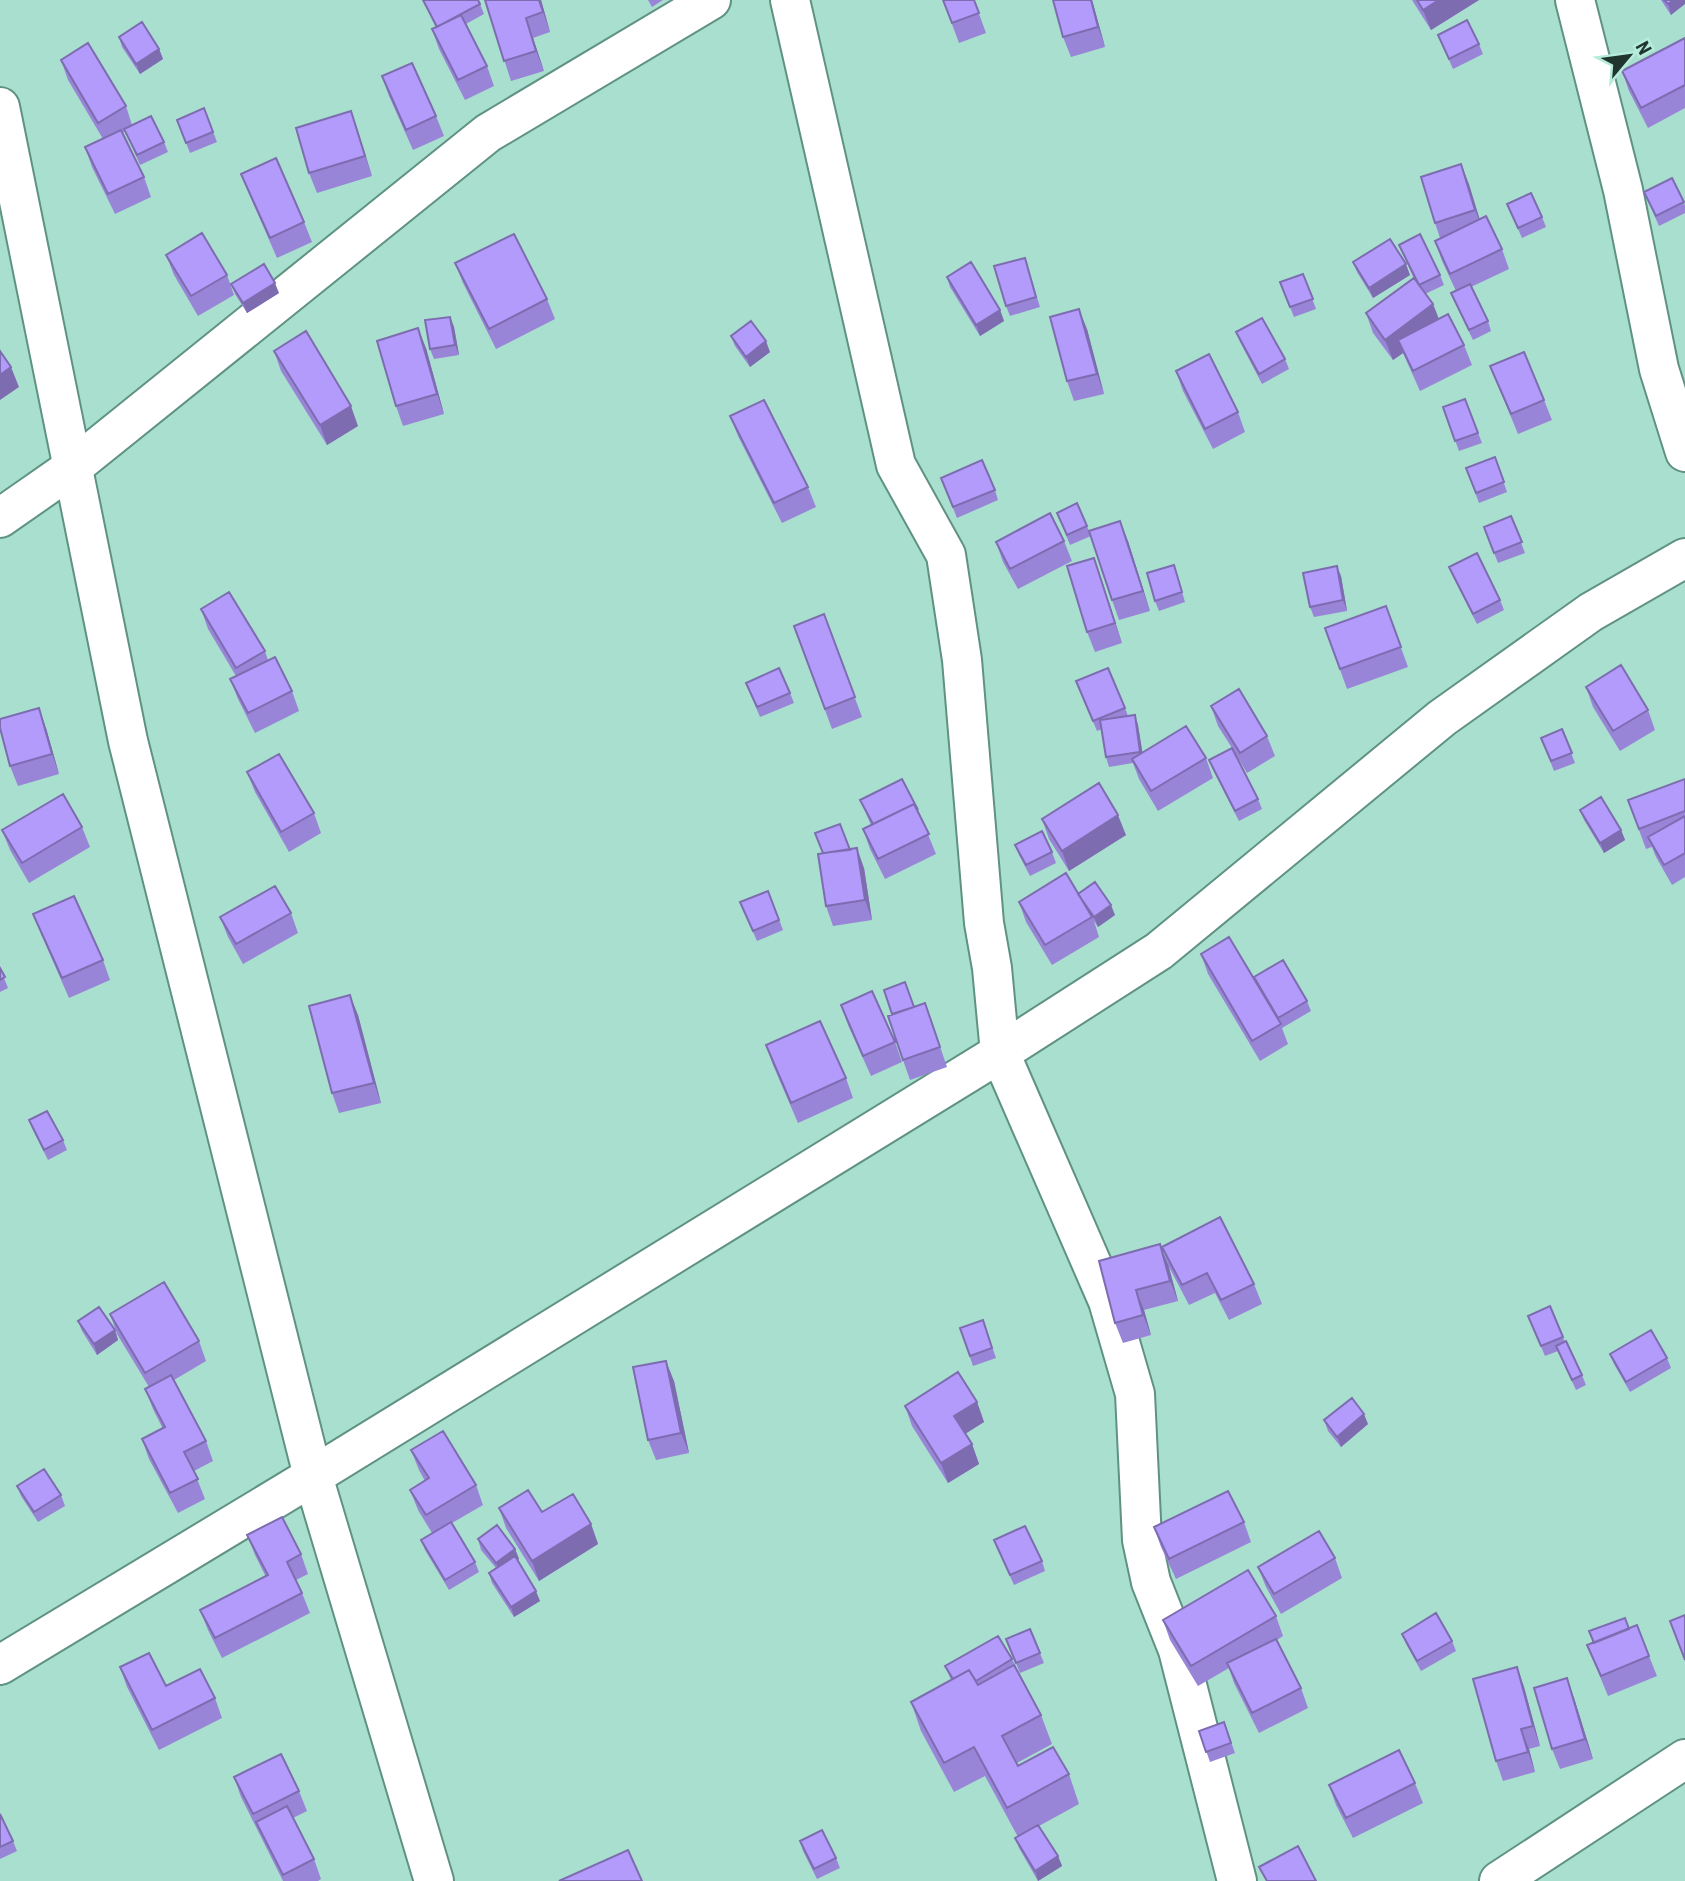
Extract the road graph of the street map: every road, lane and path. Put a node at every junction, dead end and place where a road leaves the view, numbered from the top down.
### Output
1 (710, 0) edge
2 (790, 0) edge
3 (1575, 0) edge
4 (0, 107) edge
5 (1685, 452) edge
6 (73, 467) junction
7 (0, 518) edge
8 (1685, 558) edge
9 (1000, 1053) junction
10 (313, 1476) junction
11 (0, 1665) edge
12 (1685, 1759) edge
13 (433, 1881) edge
14 (1237, 1881) edge
15 (1499, 1881) edge

1 - 6 street
2 - 9 street
3 - 5 street
4 - 6 street
6 - 7 street
6 - 10 street
8 - 9 street
9 - 10 street
9 - 14 street
10 - 11 street
10 - 13 street
12 - 15 street

